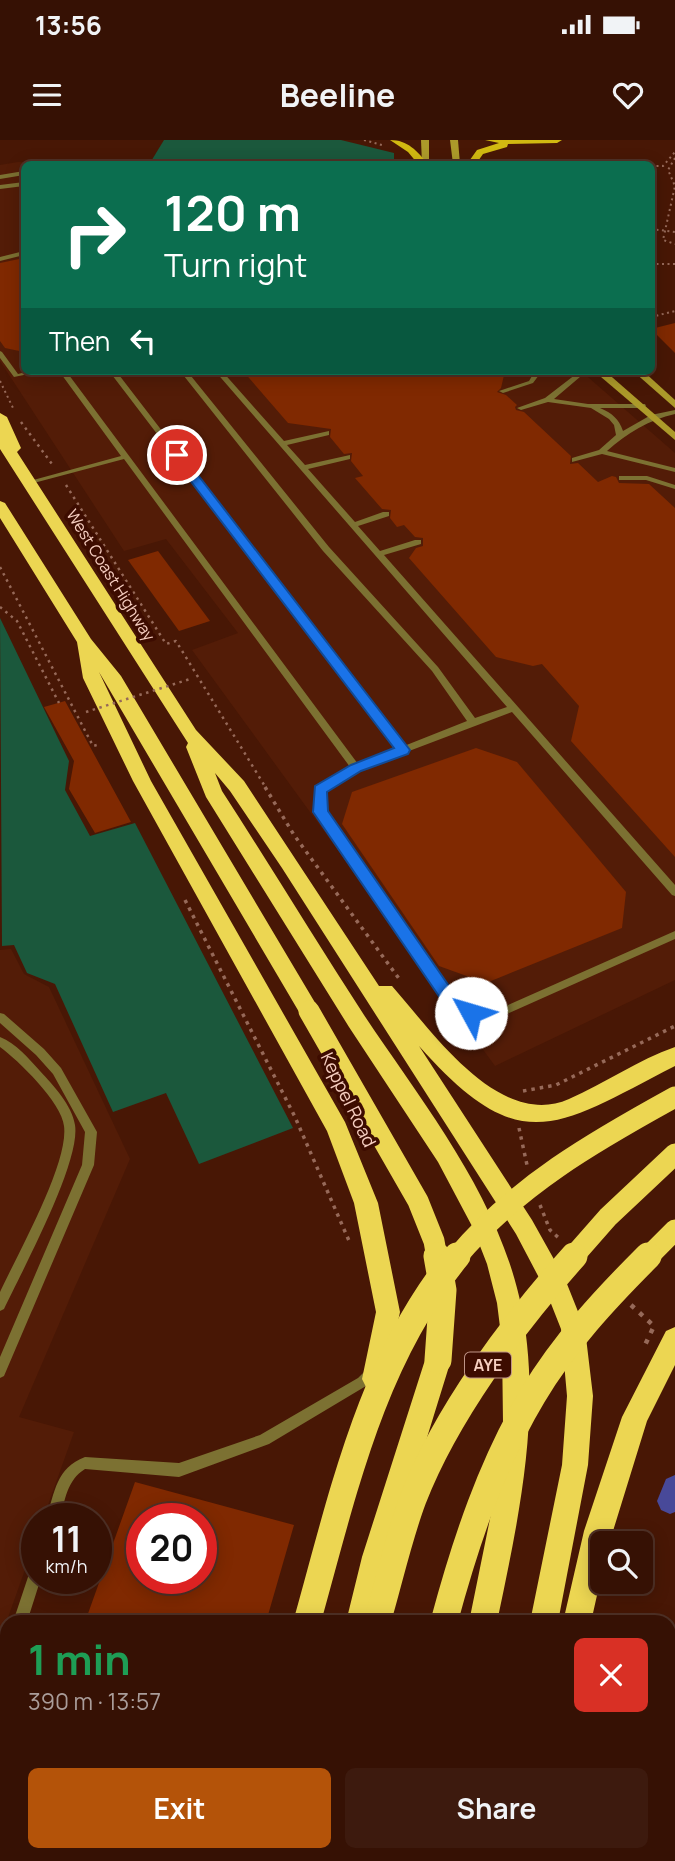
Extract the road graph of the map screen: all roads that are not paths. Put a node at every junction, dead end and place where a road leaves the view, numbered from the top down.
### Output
1 (395, 140) edge
2 (425, 140) edge
3 (454, 140) edge
4 (490, 140) edge
5 (557, 140) edge
6 (521, 142) junction
7 (422, 161) edge
8 (425, 161) edge
9 (457, 161) edge
10 (473, 161) edge
11 (21, 174) edge
12 (0, 177) edge
13 (21, 184) edge
14 (0, 187) edge
15 (21, 255) edge
16 (0, 259) edge
17 (0, 353) edge
18 (21, 375) edge
19 (65, 375) edge
20 (115, 375) edge
21 (186, 375) edge
22 (222, 375) edge
23 (536, 375) edge
24 (579, 375) edge
25 (605, 375) edge
26 (642, 375) edge
27 (503, 391) dead end
28 (548, 400) junction
29 (675, 405) edge
30 (588, 406) junction
31 (642, 406) junction
32 (521, 408) dead end
33 (675, 412) edge
34 (0, 417) edge
35 (654, 417) junction
36 (326, 433) dead end
37 (620, 436) junction
38 (0, 437) edge
39 (675, 437) edge
40 (282, 444) junction
41 (602, 452) junction
42 (124, 457) junction
43 (347, 457) dead end
44 (575, 460) dead end
45 (303, 468) junction
46 (675, 470) edge
47 (622, 478) dead end
48 (30, 482) junction
49 (675, 487) edge
50 (0, 506) edge
51 (386, 514) dead end
52 (353, 525) junction
53 (418, 541) dead end
54 (379, 554) junction
55 (85, 642) junction
56 (513, 708) junction
57 (473, 722) junction
58 (190, 734) junction
59 (403, 750) junction
60 (356, 768) junction
61 (675, 892) edge
62 (675, 935) edge
63 (341, 943) junction
64 (0, 1017) edge
65 (0, 1041) edge
66 (675, 1056) edge
67 (675, 1097) edge
68 (675, 1154) edge
69 (675, 1230) edge
70 (0, 1305) edge
71 (675, 1339) edge
72 (380, 1364) junction
73 (0, 1372) edge
74 (58, 1503) edge
75 (29, 1594) edge
76 (22, 1615) edge
77 (309, 1615) edge
78 (320, 1615) edge
79 (362, 1615) edge
80 (379, 1615) edge
81 (446, 1615) edge
82 (485, 1615) edge
83 (545, 1615) edge
84 (579, 1615) edge

1 - 7 main road
2 - 8 main road
3 - 9 main road
4 - 6 main road
5 - 6 main road
6 - 10 main road
11 - 12 lane
13 - 14 lane
15 - 16 lane
17 - 18 lane
19 - 42 lane
20 - 59 lane
21 - 57 lane
22 - 40 lane
23 - 27 lane
24 - 28 lane
25 - 31 main road
26 - 29 main road
28 - 30 lane
28 - 32 lane
30 - 31 lane
30 - 37 lane
31 - 35 main road
33 - 35 lane
34 - 48 highway
35 - 37 lane
35 - 39 main road
36 - 40 lane
37 - 41 lane
38 - 48 highway, West Coast Highway
40 - 45 lane
41 - 44 lane
41 - 46 lane
42 - 48 lane
42 - 60 lane
43 - 45 lane
45 - 52 lane
47 - 49 lane
48 - 58 highway, West Coast Highway
50 - 55 highway
51 - 52 lane
52 - 54 lane
53 - 54 lane
54 - 56 lane
55 - 72 highway, Keppel Road
55 - 79 highway, bridge
56 - 57 lane
56 - 61 lane
57 - 59 lane
58 - 63 highway
58 - 82 highway
59 - 60 lane
60 - 62 lane
63 - 66 highway
63 - 83 highway
64 - 73 lane
65 - 70 lane
67 - 77 highway, bridge
68 - 80 highway, AYE, bridge
69 - 81 highway, bridge
71 - 84 highway
72 - 74 lane
72 - 78 highway, Keppel Road
75 - 76 lane

